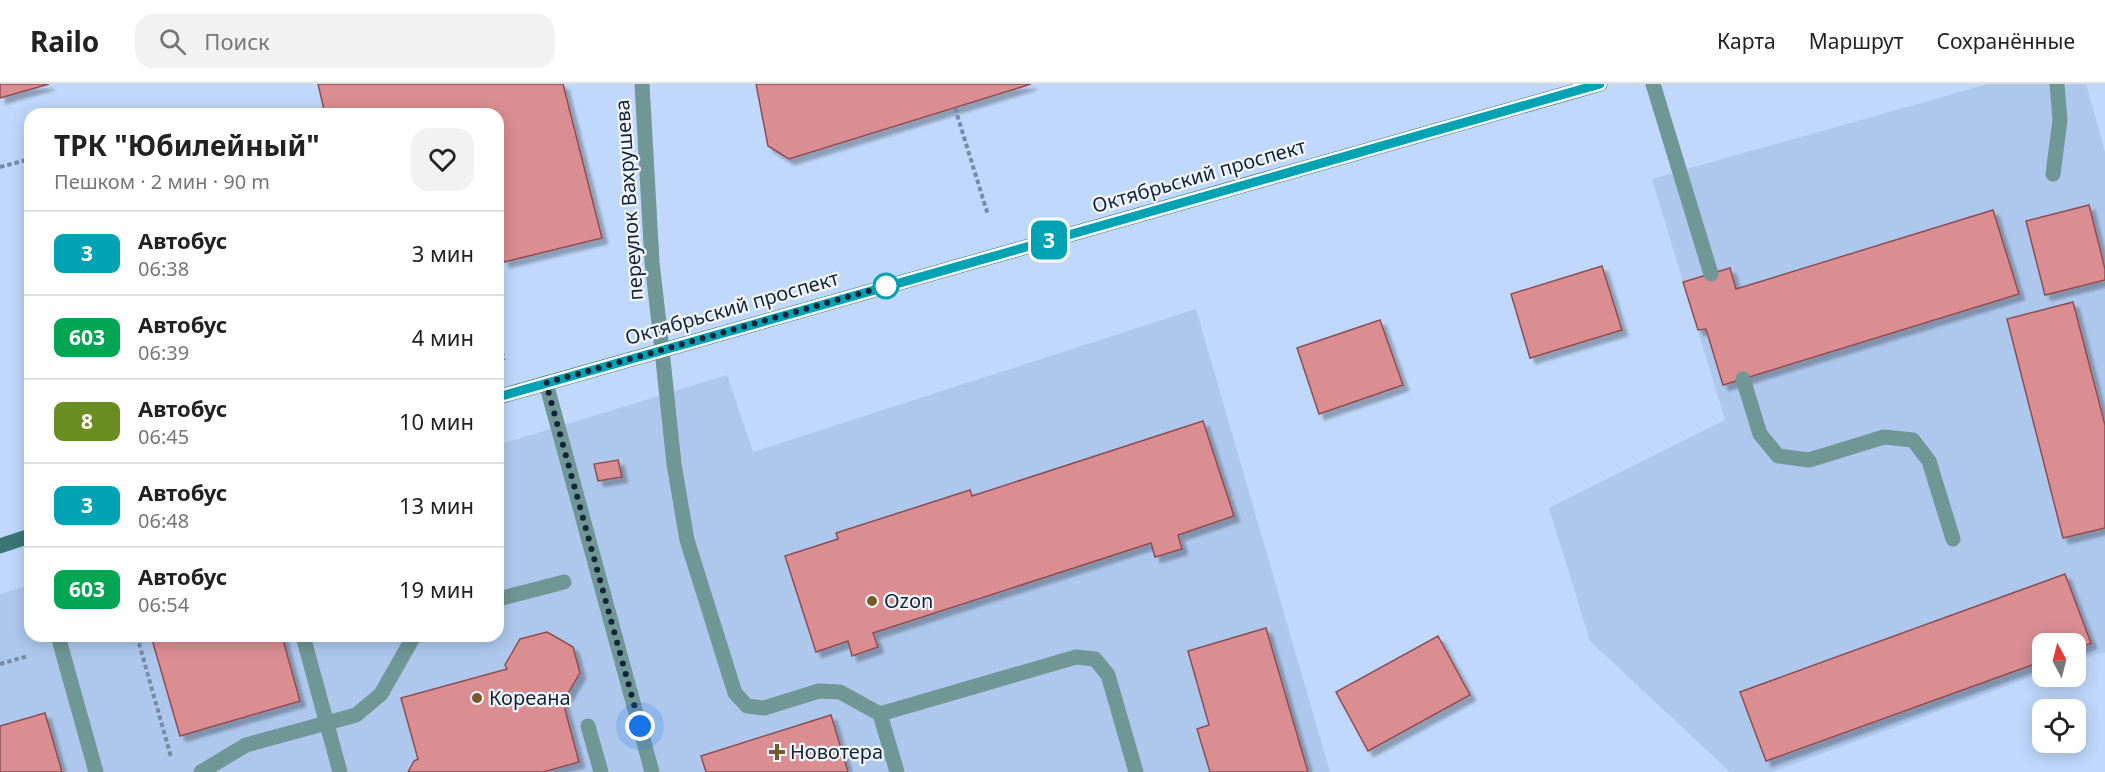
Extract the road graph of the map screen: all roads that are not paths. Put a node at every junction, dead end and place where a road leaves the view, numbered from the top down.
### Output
1 (642, 84) edge
2 (1600, 84) edge
3 (1653, 84) edge
4 (2057, 84) edge
5 (2053, 174) dead end
6 (1711, 274) dead end
7 (662, 350) junction
8 (1743, 379) dead end
9 (546, 383) junction
10 (504, 395) edge
11 (24, 538) edge
12 (1953, 539) dead end
13 (0, 546) edge
14 (564, 582) dead end
15 (504, 597) edge
16 (60, 642) edge
17 (305, 642) edge
18 (411, 642) edge
19 (880, 714) junction
20 (327, 723) junction
21 (588, 726) dead end
22 (96, 772) edge
23 (201, 772) edge
24 (340, 772) edge
25 (601, 772) edge
26 (652, 772) edge
27 (897, 772) edge
28 (1136, 772) edge

1 - 7 street, переулок Вахрушева
2 - 7 street, Октябрьский проспект
3 - 6 street
4 - 5 street
7 - 9 street, Октябрьский проспект
7 - 19 street, переулок Вахрушева
8 - 12 street
9 - 10 street, Октябрьский проспект
9 - 26 street
11 - 13 street
14 - 15 street
16 - 22 street
17 - 20 street
18 - 20 street
19 - 27 street
19 - 28 street
20 - 23 street
20 - 24 street
21 - 25 street

